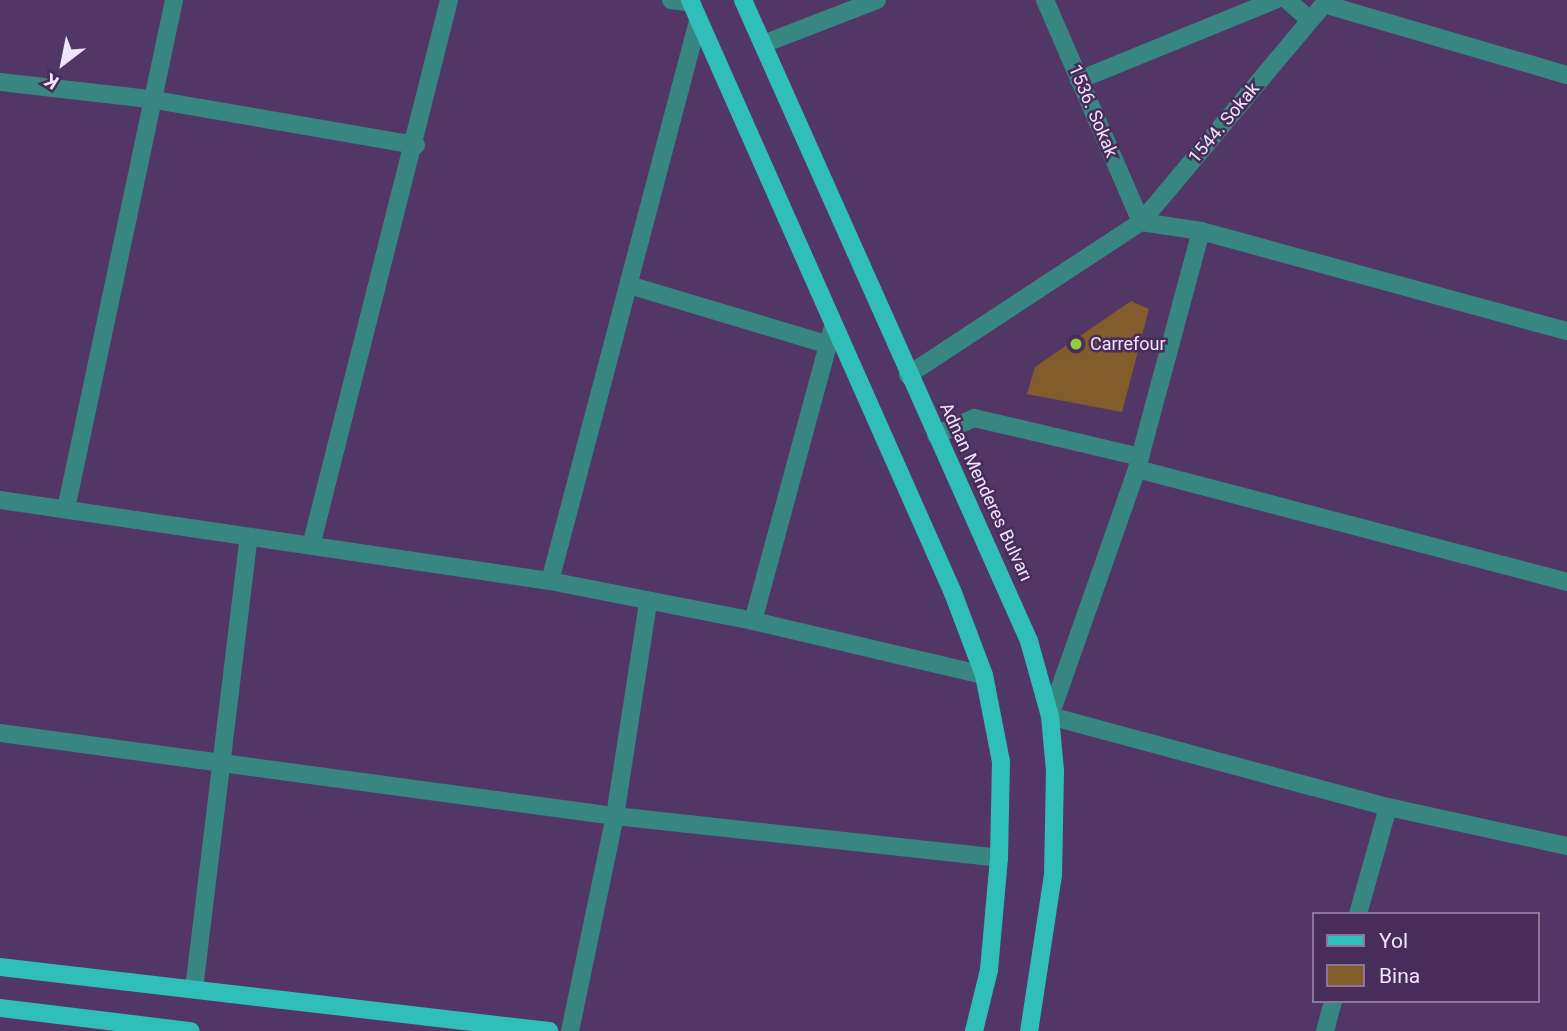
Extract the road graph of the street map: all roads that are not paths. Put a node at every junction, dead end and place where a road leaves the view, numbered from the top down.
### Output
1 (174, 0) edge
2 (449, 0) edge
3 (671, 0) edge
4 (743, 0) edge
5 (877, 0) edge
6 (1045, 0) edge
7 (1275, 0) edge
8 (1287, 0) edge
9 (691, 1) edge
10 (1324, 1) edge
11 (1310, 20) junction
12 (698, 21) junction
13 (764, 44) junction
14 (1567, 75) edge
15 (1079, 80) junction
16 (0, 82) edge
17 (149, 99) junction
18 (416, 145) junction
19 (1141, 222) junction
20 (1201, 231) junction
21 (629, 285) junction
22 (833, 327) junction
23 (1567, 331) edge
24 (826, 344) junction
25 (908, 376) junction
26 (936, 435) junction
27 (1139, 463) junction
28 (0, 500) edge
29 (66, 509) junction
30 (249, 537) junction
31 (312, 542) junction
32 (550, 582) junction
33 (1567, 582) edge
34 (648, 603) junction
35 (753, 621) junction
36 (984, 675) junction
37 (1050, 716) junction
38 (0, 733) edge
39 (219, 761) junction
40 (1388, 807) junction
41 (615, 816) junction
42 (1567, 846) edge
43 (999, 859) junction
44 (1359, 912) edge
45 (0, 967) edge
46 (194, 989) junction
47 (1332, 1003) edge
48 (0, 1009) edge
49 (186, 1031) edge
50 (549, 1031) edge
51 (570, 1031) edge
52 (974, 1031) edge
53 (1029, 1031) edge
54 (1325, 1031) edge

1 - 17 street
2 - 18 street
3 - 9 street
4 - 13 main road, Adnan Menderes Bulvarı
5 - 13 street
6 - 15 street, 1536. Sokak
7 - 15 street
8 - 11 street
9 - 12 main road
10 - 11 street, 1544. Sokak
10 - 14 street, 1544. Sokak
11 - 19 street, 1544. Sokak
12 - 21 street
12 - 22 main road
13 - 25 main road, Adnan Menderes Bulvarı
15 - 19 street, 1536. Sokak
16 - 17 street
17 - 18 street
17 - 29 street
18 - 31 street
19 - 20 street
19 - 25 street, 1544. Sokak
20 - 23 street
20 - 27 street
21 - 24 street
21 - 32 street
22 - 24 street
22 - 36 main road
24 - 35 street
25 - 26 main road, Adnan Menderes Bulvarı
26 - 27 street
26 - 37 main road, Adnan Menderes Bulvarı
27 - 33 street
27 - 37 street
28 - 29 street
29 - 30 street
30 - 31 street
30 - 39 street
31 - 32 street
32 - 34 street
34 - 35 street
34 - 41 street
35 - 36 street
36 - 43 main road
37 - 40 street
37 - 53 main road, Adnan Menderes Bulvarı
38 - 39 street
39 - 41 street
39 - 46 street
40 - 42 street
40 - 44 street
41 - 43 street
41 - 51 street
43 - 52 main road
45 - 46 main road
46 - 50 main road
47 - 54 street
48 - 49 main road

